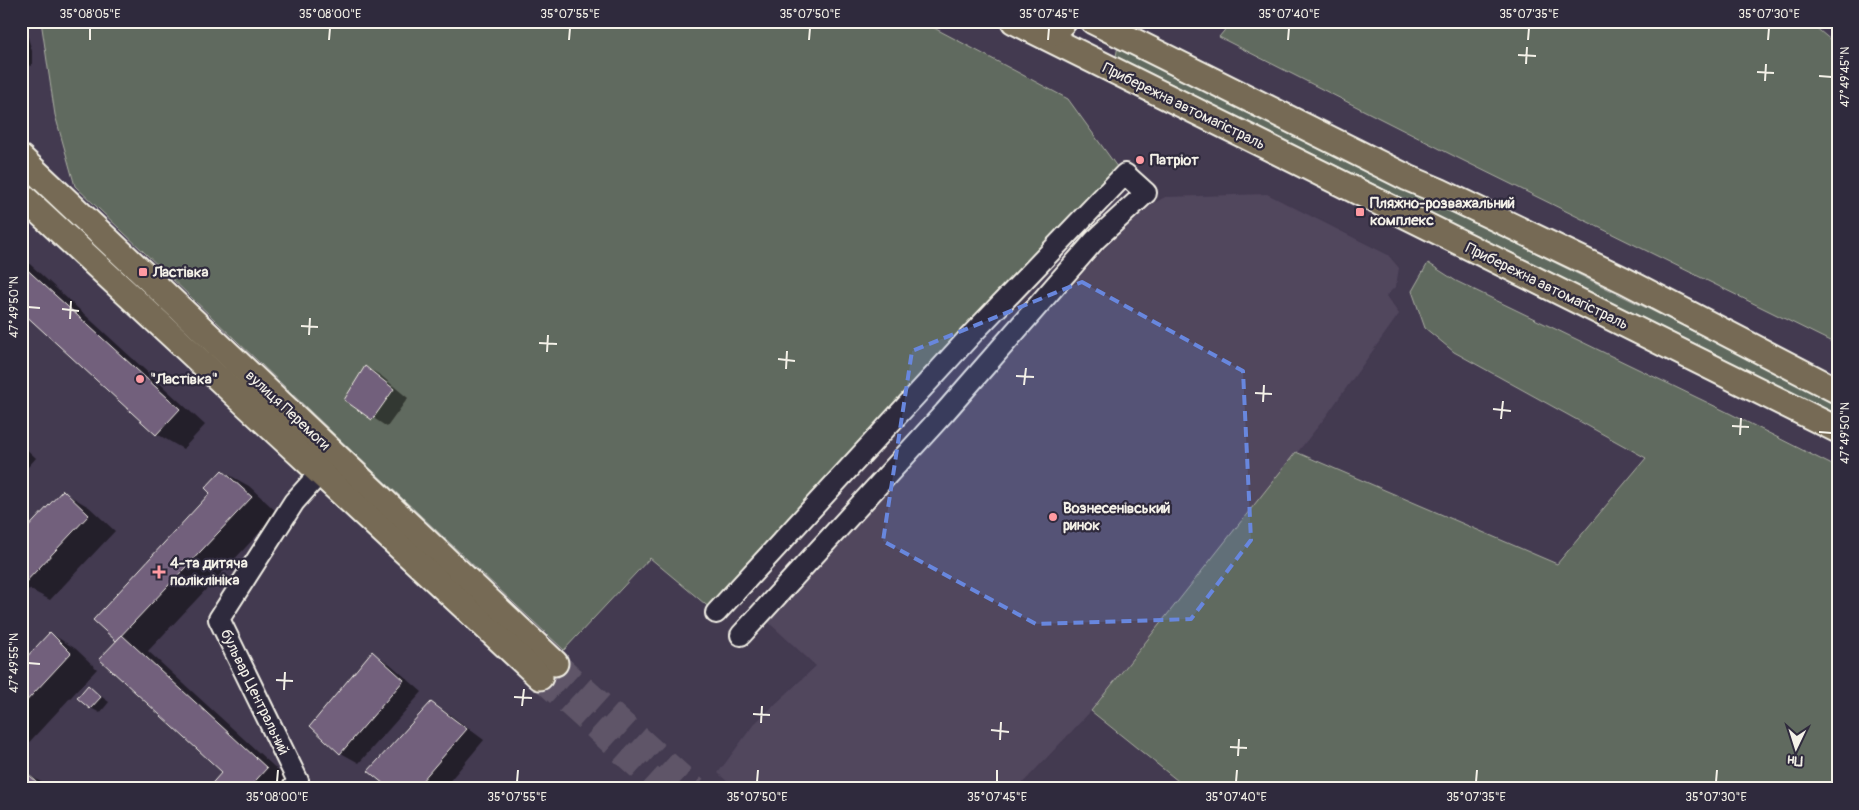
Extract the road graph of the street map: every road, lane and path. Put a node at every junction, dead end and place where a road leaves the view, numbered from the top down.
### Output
1 (1064, 21) edge
2 (1022, 25) edge
3 (1103, 27) edge
4 (1115, 71) junction
5 (21, 158) edge
6 (21, 196) edge
7 (1838, 391) edge
8 (1838, 430) edge
9 (303, 441) junction
10 (329, 465) junction
11 (716, 613) dead end
12 (741, 635) dead end
13 (548, 670) tunnel mouth
14 (292, 789) edge

1 - 2 main road
2 - 4 main road, Прибережна автомагістраль
3 - 4 main road
3 - 7 main road
4 - 8 main road, Прибережна автомагістраль
5 - 9 main road, вулиця Перемоги
6 - 9 main road, вулиця Перемоги
9 - 10 main road, вулиця Перемоги
10 - 13 main road, вулиця Перемоги
10 - 14 street, бульвар Центральний
11 - 12 street

